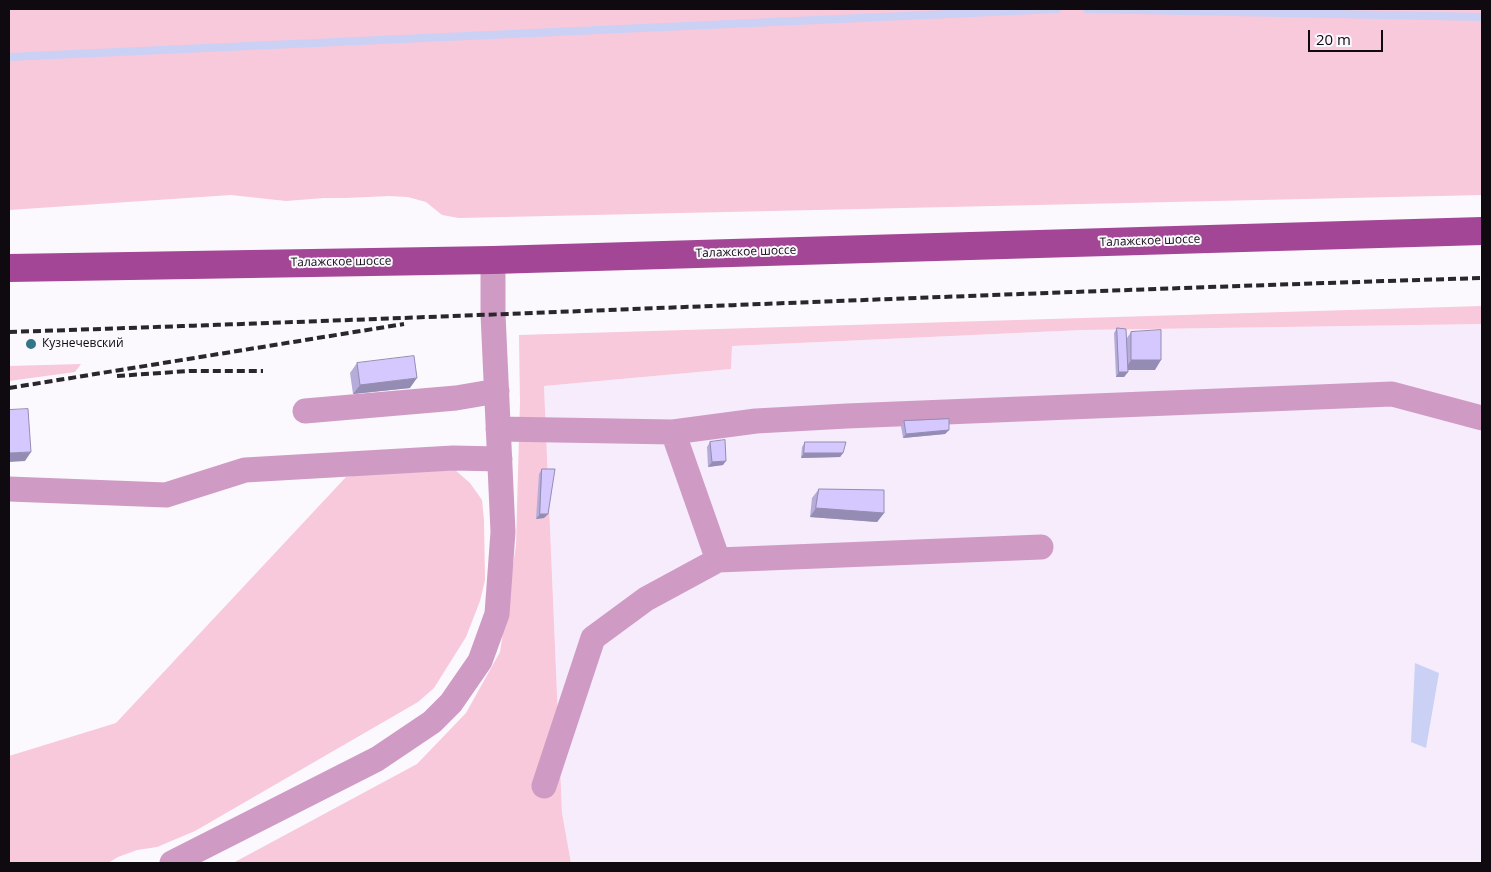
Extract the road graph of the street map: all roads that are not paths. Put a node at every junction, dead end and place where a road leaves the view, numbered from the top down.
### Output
1 (1482, 231) edge
2 (493, 260) junction
3 (9, 268) edge
4 (497, 391) junction
5 (304, 411) dead end
6 (1482, 418) edge
7 (498, 429) junction
8 (672, 432) junction
9 (500, 459) junction
10 (9, 489) edge
11 (1041, 547) dead end
12 (718, 560) junction
13 (544, 786) dead end
14 (172, 863) edge

1 - 2 main road, Талажское шоссе
2 - 3 main road, Талажское шоссе
2 - 4 street
4 - 5 street
4 - 7 street
6 - 8 street
7 - 8 street
7 - 9 street
8 - 12 street
9 - 10 street
9 - 14 street
11 - 12 street
12 - 13 street

